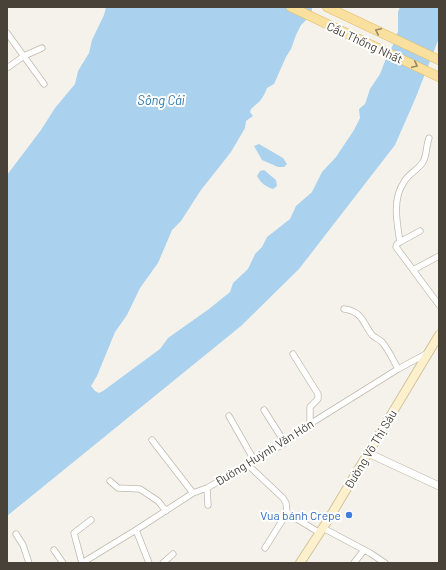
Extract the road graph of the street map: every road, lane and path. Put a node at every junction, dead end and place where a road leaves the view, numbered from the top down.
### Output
1 (291, 7) edge
2 (327, 7) edge
3 (7, 33) edge
4 (42, 48) dead end
5 (24, 56) junction
6 (439, 60) edge
7 (7, 68) edge
8 (439, 77) edge
9 (44, 84) dead end
10 (429, 138) dead end
11 (420, 232) dead end
12 (400, 242) junction
13 (439, 256) edge
14 (413, 270) junction
15 (439, 305) edge
16 (344, 309) dead end
17 (439, 335) edge
18 (293, 354) dead end
19 (426, 354) junction
20 (398, 369) junction
21 (264, 410) dead end
22 (229, 416) dead end
23 (310, 424) junction
24 (152, 440) dead end
25 (285, 443) junction
26 (368, 453) junction
27 (254, 460) junction
28 (248, 464) junction
29 (110, 481) dead end
30 (439, 486) edge
31 (207, 488) junction
32 (193, 493) junction
33 (208, 505) dead end
34 (166, 511) junction
35 (287, 513) junction
36 (92, 520) dead end
37 (136, 530) junction
38 (321, 531) junction
39 (16, 534) dead end
40 (265, 548) dead end
41 (54, 550) dead end
42 (364, 550) junction
43 (173, 554) dead end
44 (29, 563) edge
45 (63, 563) edge
46 (82, 563) edge
47 (149, 563) edge
48 (163, 563) edge
49 (300, 563) edge
50 (354, 563) edge
51 (385, 563) edge

1 -> 8 main road, Cầu Thống Nhất
6 -> 2 main road, Cầu Thống Nhất
3 - 5 street
4 - 5 street
5 - 7 street
5 - 9 street
10 - 12 street
11 - 12 street
12 - 14 street
13 - 14 street
14 - 15 street
16 - 20 street
17 - 19 main road, Đường Võ Thị Sáu
18 - 23 street
19 - 20 street, Đường Huỳnh Văn Hớn
19 - 26 main road, Đường Võ Thị Sáu
20 - 23 street, Đường Huỳnh Văn Hớn
21 - 25 street
22 - 27 street
23 - 25 street, Đường Huỳnh Văn Hớn
24 - 32 street
25 - 27 street, Đường Huỳnh Văn Hớn
26 - 30 street
26 - 38 main road, Đường Võ Thị Sáu
27 - 28 street, Đường Huỳnh Văn Hớn
28 - 31 street, Đường Huỳnh Văn Hớn
28 - 35 street
29 - 34 street
31 - 32 street, Đường Huỳnh Văn Hớn
31 - 33 street
32 - 34 street, Đường Huỳnh Văn Hớn
34 - 37 street, Đường Huỳnh Văn Hớn
35 - 38 street
35 - 40 street
36 - 46 street
37 - 46 street, Đường Huỳnh Văn Hớn
37 - 47 street
38 - 42 street
38 - 49 main road, Đường Võ Thị Sáu
39 - 44 street
41 - 45 street
42 - 50 street
42 - 51 street
43 - 48 street

